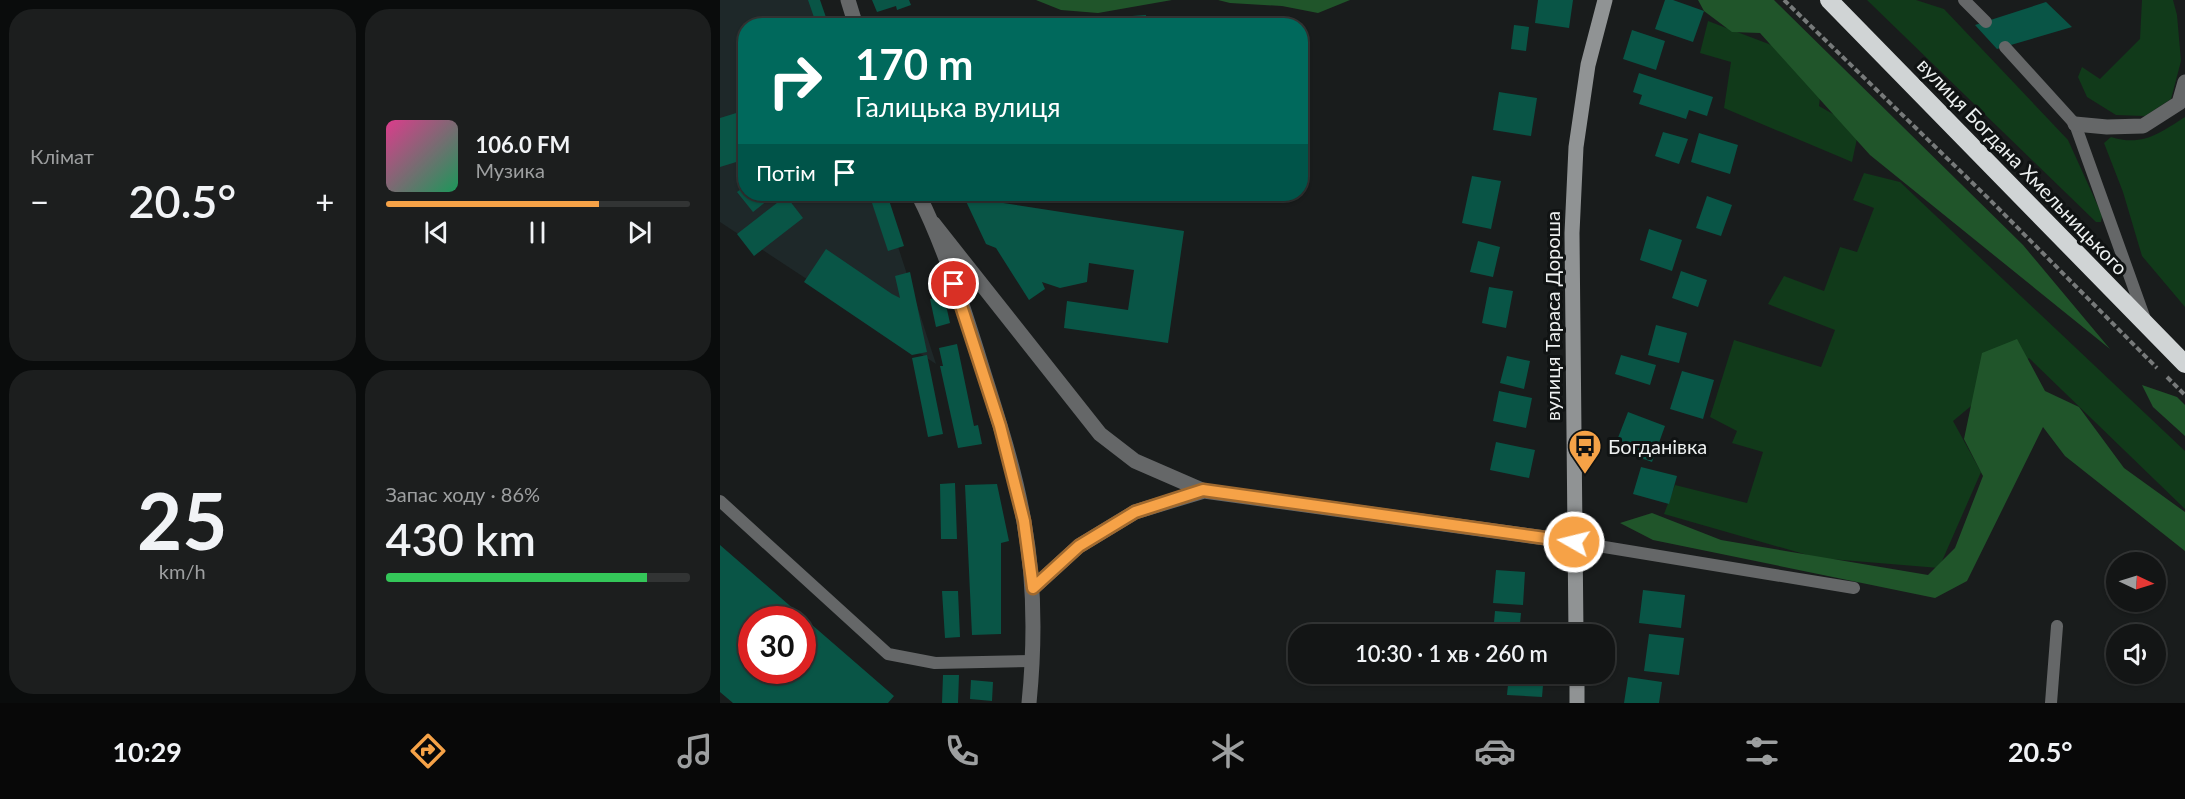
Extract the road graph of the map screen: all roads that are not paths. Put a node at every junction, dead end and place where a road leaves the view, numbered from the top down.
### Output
1 (848, 0) edge
2 (1605, 0) edge
3 (1828, 0) edge
4 (1964, 0) edge
5 (854, 18) edge
6 (1986, 21) dead end
7 (2005, 46) dead end
8 (2185, 82) edge
9 (2075, 124) junction
10 (922, 201) edge
11 (933, 223) junction
12 (2147, 326) junction
13 (2185, 364) edge
14 (1203, 490) junction
15 (720, 501) edge
16 (1574, 542) junction
17 (1033, 588) junction
18 (1854, 588) dead end
19 (1576, 624) edge
20 (2057, 626) dead end
21 (1034, 661) junction
22 (1577, 684) edge
23 (1029, 703) edge
24 (1577, 703) edge
25 (2051, 703) edge

1 - 5 street
2 - 16 street, вулиця Тараса Дороша
3 - 12 highway, вулиця Богдана Хмельницького
4 - 6 lane
7 - 9 lane
8 - 9 street
9 - 12 lane
10 - 11 street
11 - 14 street
11 - 17 street
12 - 13 highway, вулиця Богдана Хмельницького
14 - 16 street
14 - 17 street
15 - 21 lane
16 - 18 lane
16 - 19 street, вулиця Тараса Дороша
17 - 21 street
20 - 25 lane
21 - 23 street
22 - 24 street

